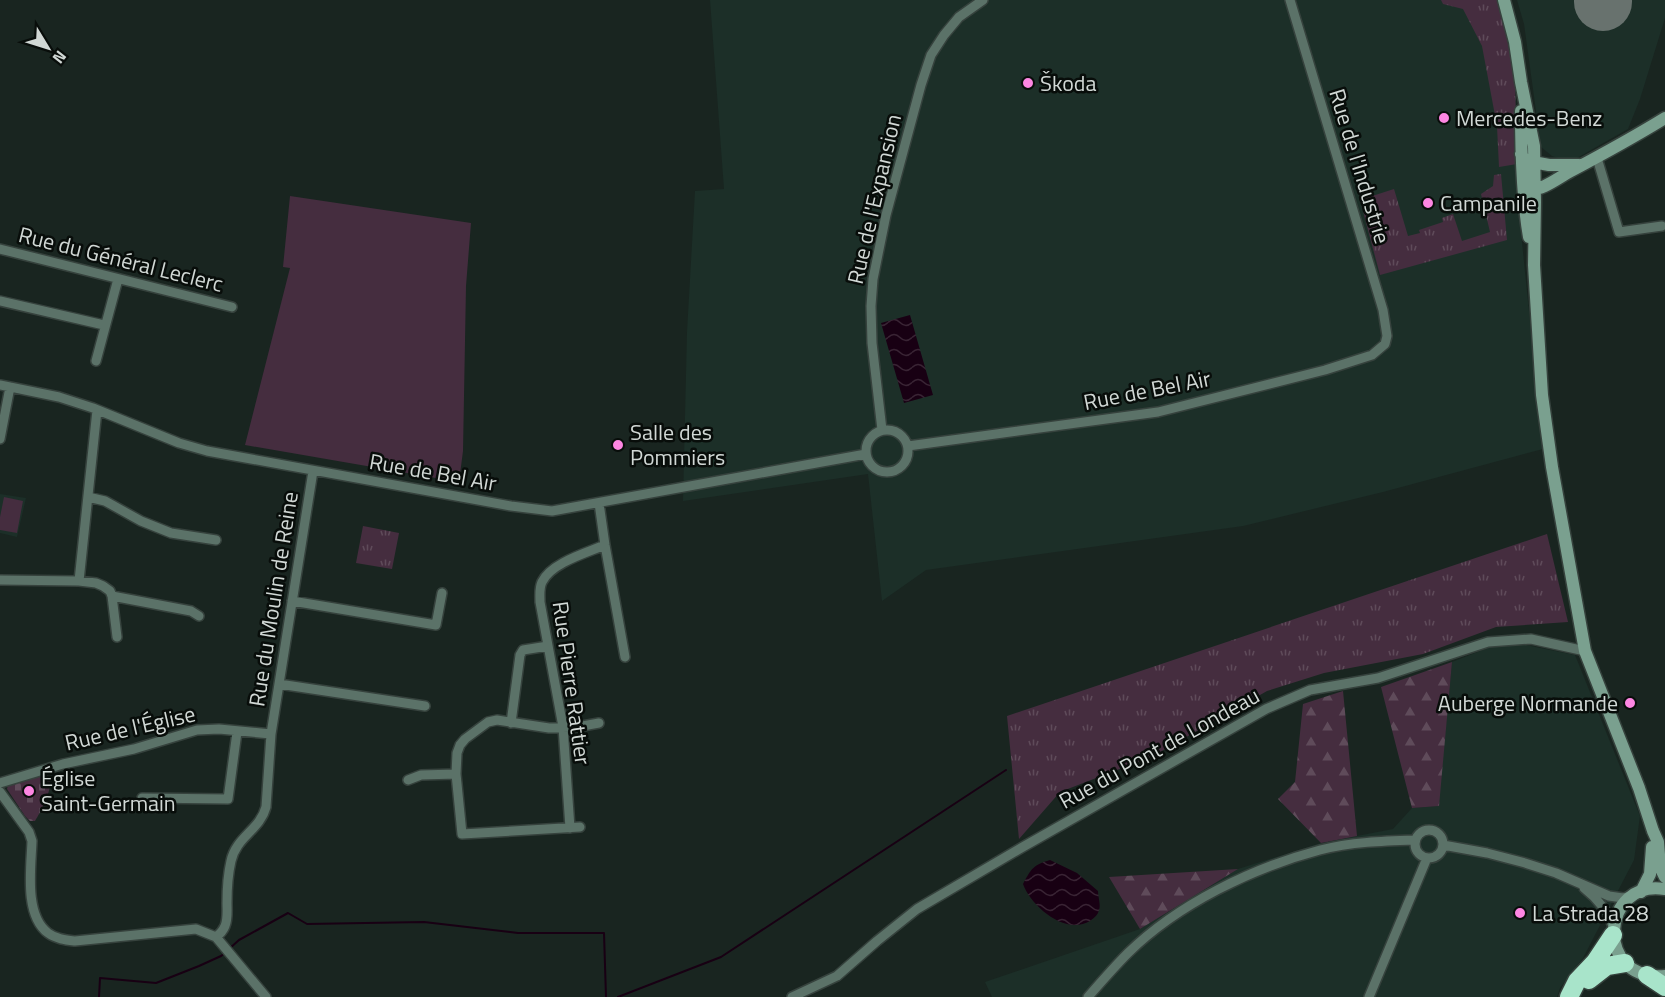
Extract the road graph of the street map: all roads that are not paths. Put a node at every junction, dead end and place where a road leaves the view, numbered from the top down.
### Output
1 (983, 0) edge
2 (1290, 0) edge
3 (1504, 0) edge
4 (1521, 82) junction
5 (1665, 118) edge
6 (1521, 154) junction
7 (1596, 158) junction
8 (1533, 162) junction
9 (1583, 165) junction
10 (1535, 190) junction
11 (1662, 226) dead end
12 (0, 249) edge
13 (1533, 265) junction
14 (118, 279) junction
15 (0, 301) edge
16 (232, 307) dead end
17 (104, 325) junction
18 (1384, 344) joint
19 (96, 361) dead end
20 (5, 386) edge
21 (97, 411) junction
22 (882, 430) junction
23 (0, 439) edge
24 (908, 446) junction
25 (866, 454) junction
26 (313, 471) junction
27 (88, 497) junction
28 (599, 503) junction
29 (216, 540) dead end
30 (605, 545) junction
31 (0, 580) edge
32 (79, 581) junction
33 (442, 593) dead end
34 (112, 596) junction
35 (292, 601) junction
36 (199, 616) dead end
37 (117, 637) dead end
38 (548, 646) junction
39 (1585, 651) junction
40 (625, 657) dead end
41 (279, 684) junction
42 (425, 706) dead end
43 (511, 723) junction
44 (599, 723) dead end
45 (563, 728) junction
46 (237, 732) junction
47 (271, 734) junction
48 (456, 774) junction
49 (408, 780) dead end
50 (0, 783) edge
51 (0, 792) edge
52 (142, 798) dead end
53 (580, 827) dead end
54 (570, 828) junction
55 (1653, 831) junction
56 (1415, 840) junction
57 (1443, 845) junction
58 (1427, 858) junction
59 (1665, 877) edge
60 (1578, 883) junction
61 (1665, 890) edge
62 (1636, 894) junction
63 (1613, 930) junction
64 (216, 937) junction
65 (1625, 963) junction
66 (1656, 976) edge
67 (1665, 987) edge
68 (266, 997) edge
69 (792, 997) edge
70 (1088, 997) edge
71 (1369, 997) edge
72 (1569, 997) edge

1 - 22 street, Rue de l'Expansion
2 - 18 street, Rue de l'Industrie
3 - 4 main road
4 - 6 main road
4 - 8 main road
5 - 7 main road
6 - 10 main road
6 - 13 main road
7 - 9 main road
7 - 11 street
8 - 9 main road
8 - 10 main road
9 - 10 main road
10 - 13 main road
12 - 14 street, Rue du Général Leclerc
13 - 39 main road
14 - 16 street, Rue du Général Leclerc
14 - 17 street
15 - 17 street
17 - 19 street
18 - 24 street, Rue de Bel Air
20 - 21 street, Rue de Bel Air
20 - 23 street
21 - 26 street, Rue de Bel Air
21 - 27 street
22 - 24 street
22 - 25 street
24 - 25 street
25 - 28 street, Rue de Bel Air
26 - 28 street, Rue de Bel Air
26 - 35 street, Rue du Moulin de Reine
27 - 29 street
27 - 32 street
28 - 30 street
30 - 38 street, Rue Pierre Rattier
30 - 40 street
31 - 32 street
32 - 34 street
33 - 35 street
34 - 36 street
34 - 37 street
35 - 41 street, Rue du Moulin de Reine
38 - 43 street
38 - 45 street, Rue Pierre Rattier
39 - 55 main road
39 - 69 street, Rue du Pont de Londeau
41 - 42 street
41 - 47 street, Rue du Moulin de Reine
43 - 45 street
43 - 48 street
44 - 45 street
45 - 54 street, Rue Pierre Rattier
46 - 47 street, Rue de l'Église
46 - 50 street, Rue de l'Église
46 - 52 street
47 - 64 street, Rue du Moulin de Reine
48 - 49 street
48 - 54 street
51 - 64 street
53 - 54 street
55 - 59 main road
55 - 62 main road
56 - 57 street
56 - 58 street
56 - 70 street
57 - 58 street
57 - 60 street
58 - 71 street
60 - 62 street
60 - 63 street
61 - 62 main road
62 - 63 main road
63 - 65 main road
63 - 72 highway
64 - 68 street
65 - 66 main road
65 - 72 highway
66 - 67 highway

